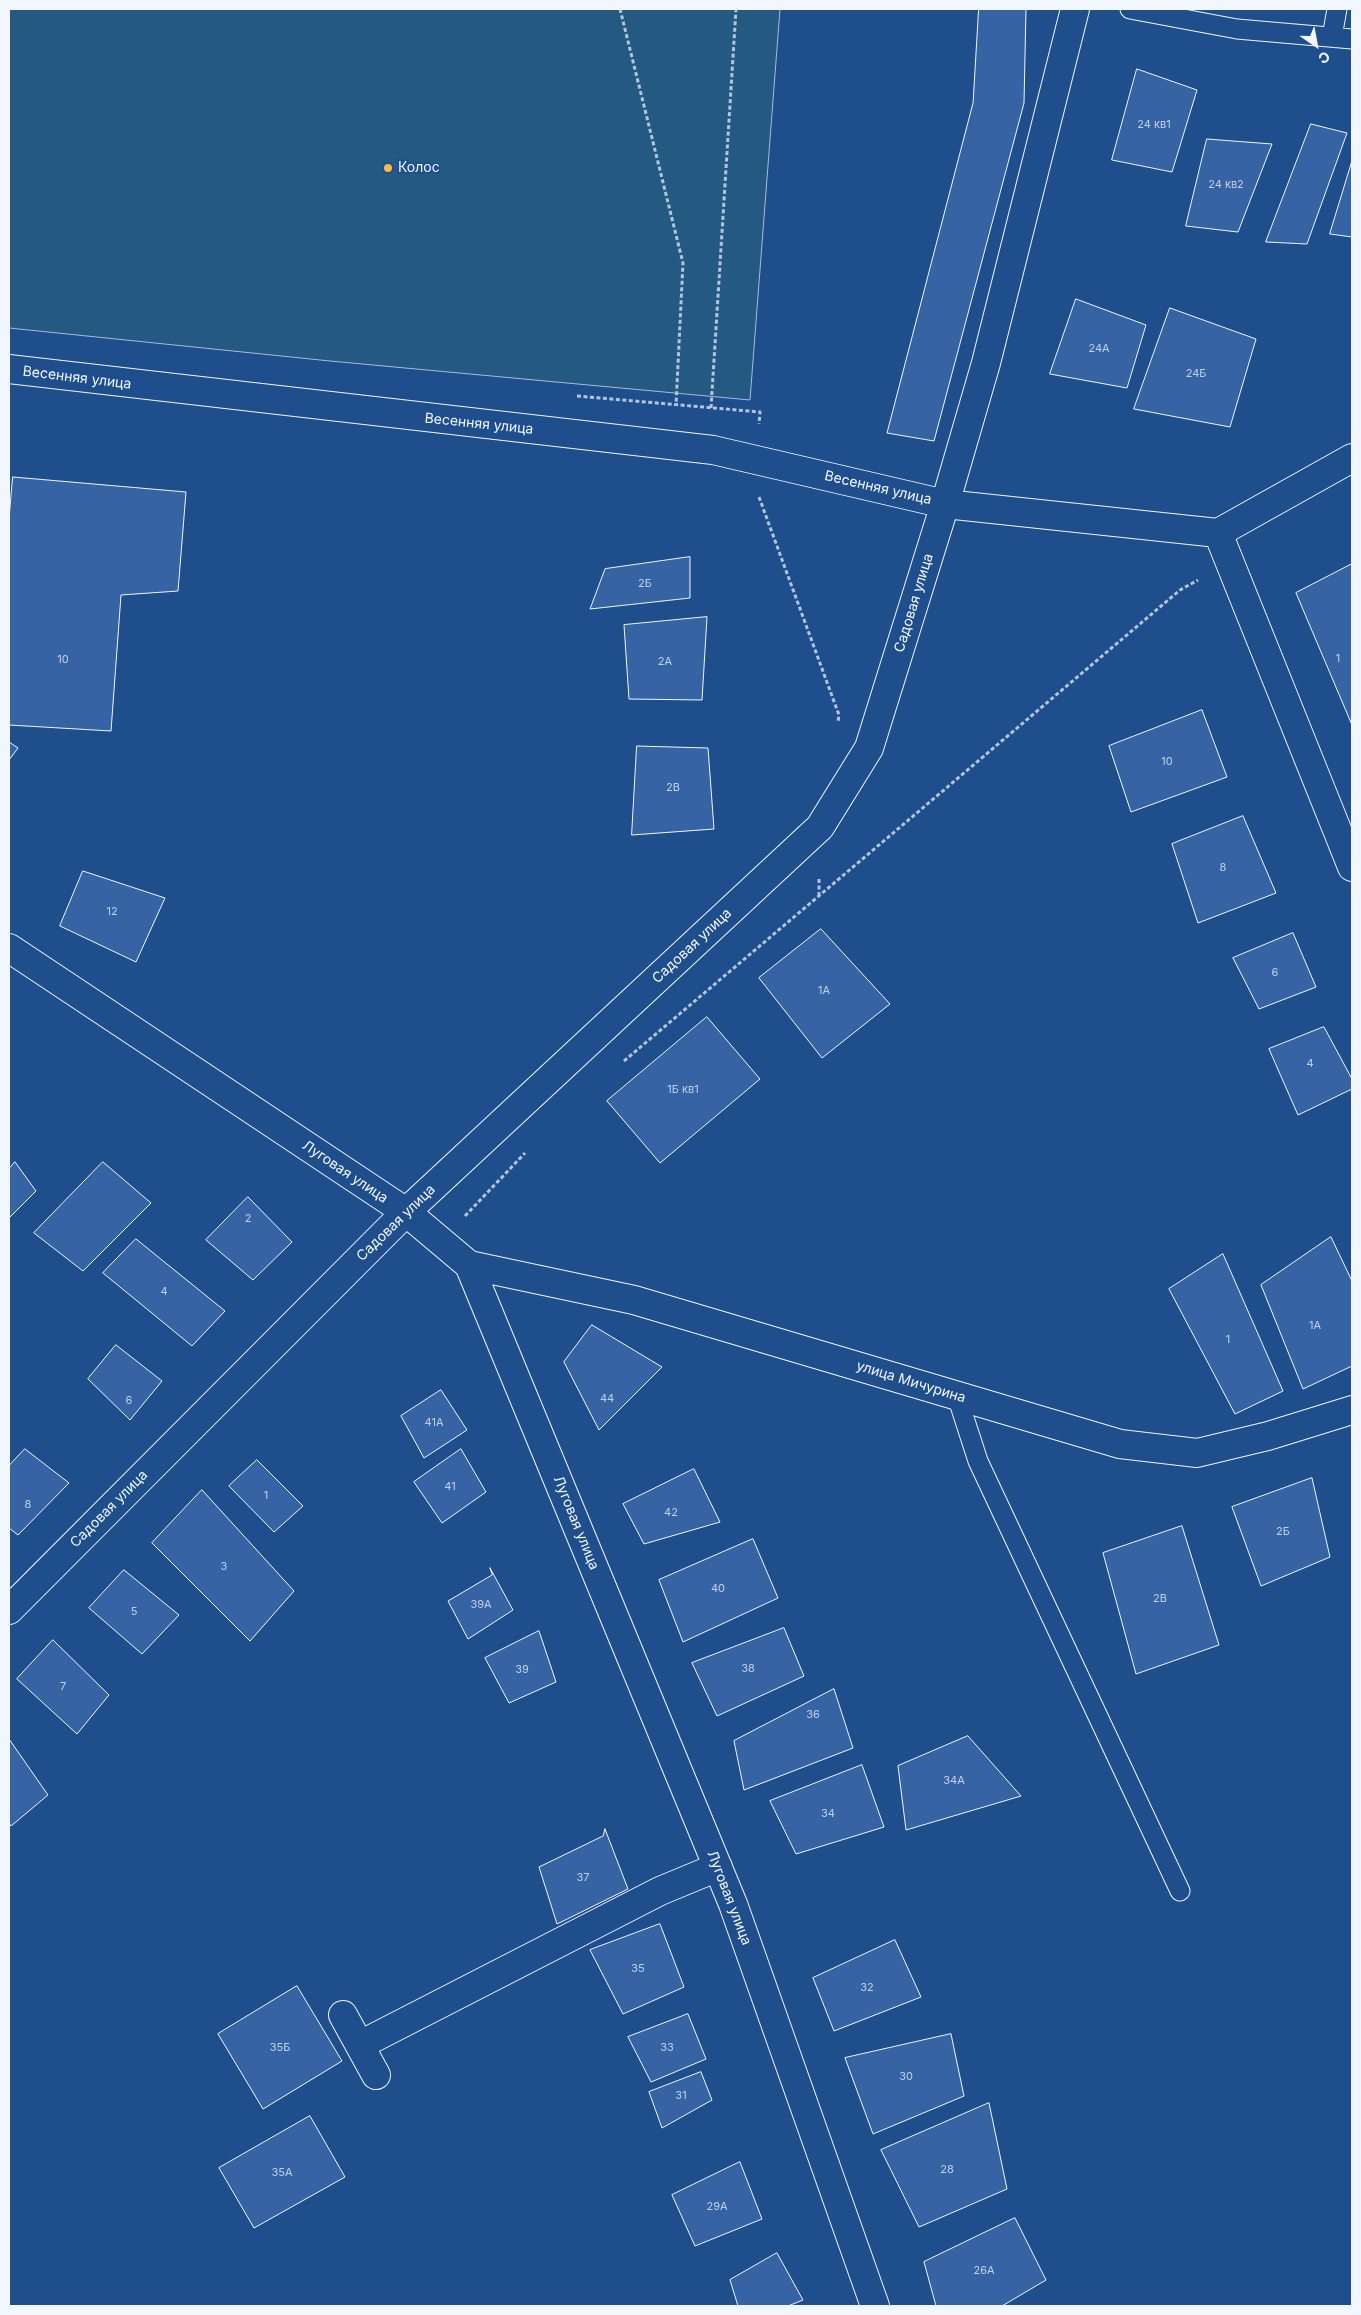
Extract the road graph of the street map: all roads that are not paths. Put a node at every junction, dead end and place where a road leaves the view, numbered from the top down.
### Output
1 (1075, 9) edge
2 (1130, 9) edge
3 (1337, 9) edge
4 (1332, 37) junction
5 (1352, 39) edge
6 (9, 369) edge
7 (1352, 458) edge
8 (945, 504) junction
9 (1218, 533) junction
10 (1352, 867) edge
11 (9, 948) edge
12 (406, 1212) junction
13 (469, 1265) junction
14 (957, 1396) junction
15 (1352, 1410) edge
16 (9, 1610) edge
17 (718, 1867) junction
18 (1180, 1891) dead end
19 (343, 2015) dead end
20 (360, 2045) junction
21 (376, 2075) dead end
22 (875, 2306) edge

1 - 8 street, Садовая улица
2 - 4 lane
3 - 4 lane
4 - 5 lane
6 - 8 street, Весенняя улица
7 - 9 street
8 - 9 street
8 - 12 street, Садовая улица
9 - 10 street
11 - 12 street, Луговая улица
12 - 13 street, Луговая улица
12 - 16 street, Садовая улица
13 - 14 street, улица Мичурина
13 - 17 street, Луговая улица
14 - 15 street, улица Мичурина
14 - 18 lane
17 - 20 street
17 - 22 street, Луговая улица
19 - 20 street
20 - 21 street

